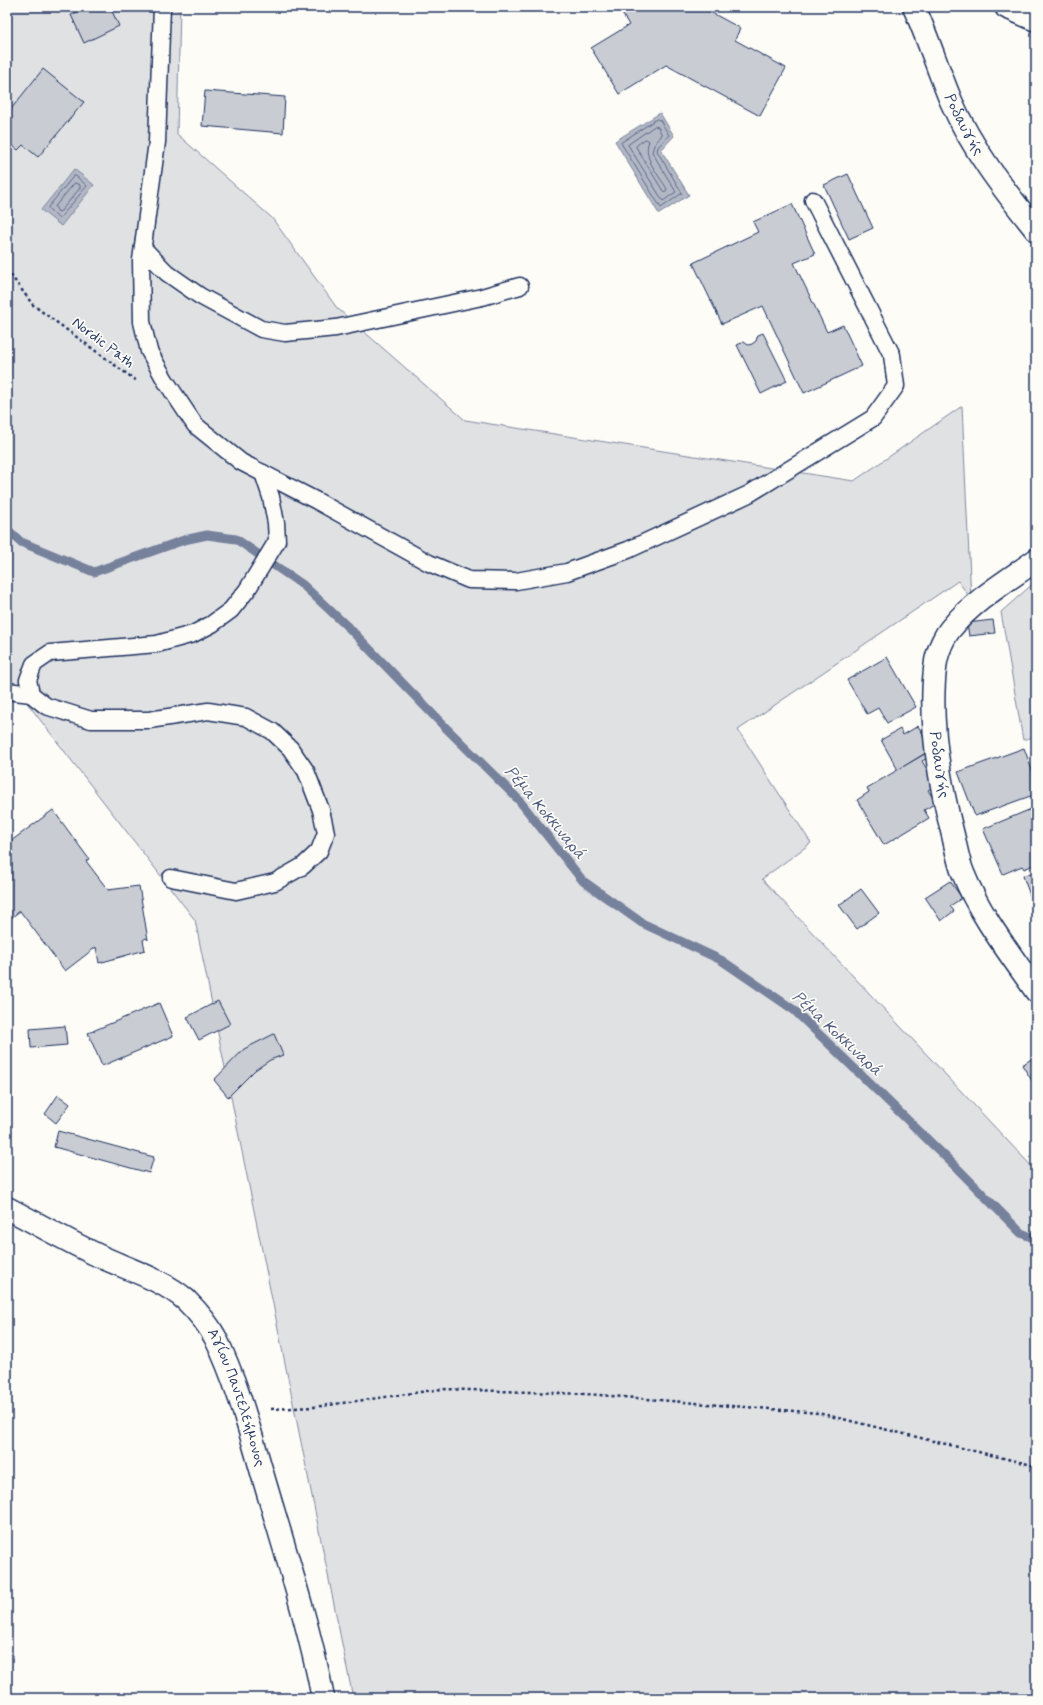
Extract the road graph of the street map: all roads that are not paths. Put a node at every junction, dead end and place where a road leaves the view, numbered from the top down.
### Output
1 (162, 7) edge
2 (914, 7) edge
3 (1006, 7) edge
4 (1036, 20) edge
5 (813, 200) dead end
6 (1036, 230) edge
7 (143, 248) junction
8 (520, 286) dead end
9 (263, 473) junction
10 (1036, 560) edge
11 (7, 691) edge
12 (31, 694) junction
13 (171, 878) dead end
14 (1036, 991) edge
15 (7, 1208) edge
16 (323, 1698) edge

1 - 7 lane
2 - 6 street, Ροδαυγής
3 - 4 street
5 - 9 lane
7 - 8 lane
7 - 9 lane
9 - 12 lane
10 - 14 street, Ροδαυγής
11 - 12 lane
12 - 13 lane
15 - 16 street, Αγίου Παντελεήμονος

